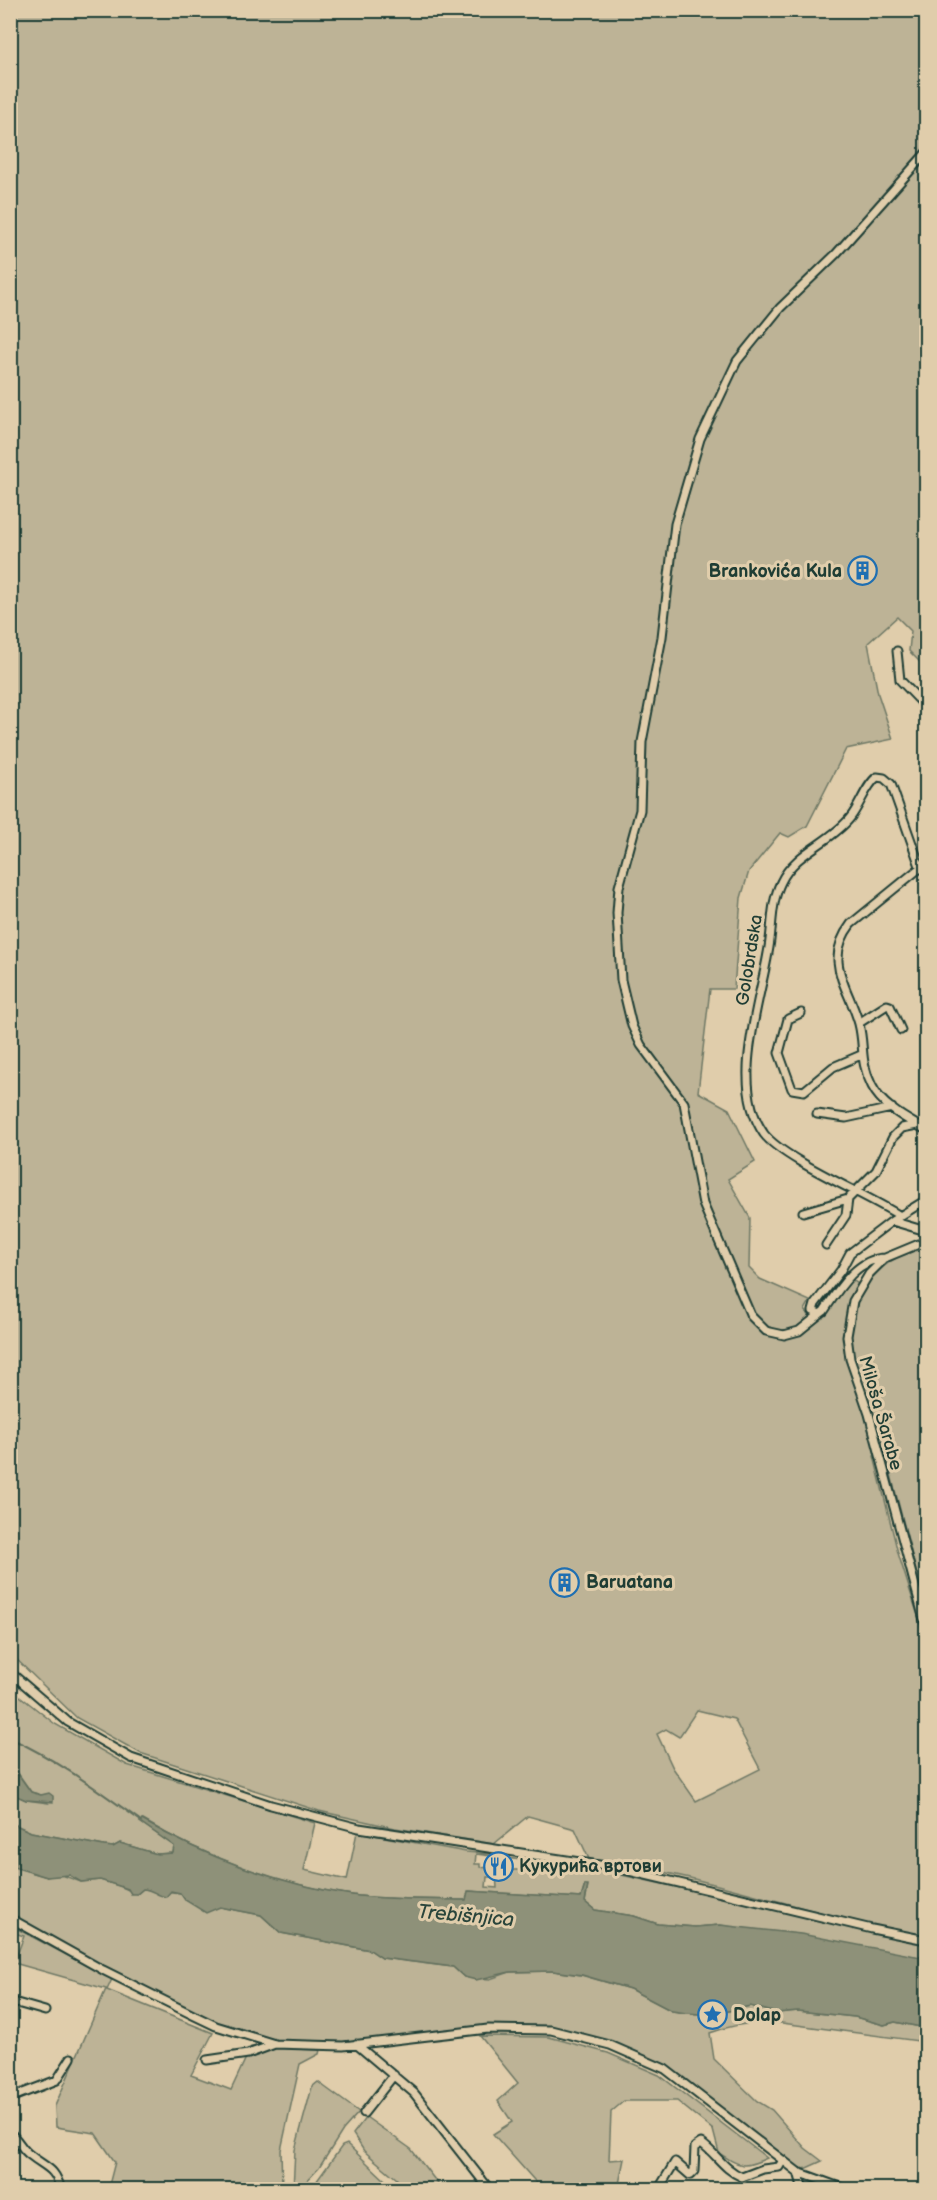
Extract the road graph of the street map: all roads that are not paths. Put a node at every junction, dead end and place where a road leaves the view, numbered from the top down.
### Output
1 (927, 153) edge
2 (897, 651) dead end
3 (927, 707) edge
4 (924, 866) edge
5 (801, 1013) dead end
6 (859, 1023) junction
7 (902, 1030) dead end
8 (861, 1055) junction
9 (892, 1108) junction
10 (817, 1114) dead end
11 (917, 1125) junction
12 (927, 1130) edge
13 (855, 1190) junction
14 (848, 1200) junction
15 (927, 1200) edge
16 (803, 1212) dead end
17 (900, 1216) junction
18 (892, 1221) junction
19 (927, 1231) edge
20 (927, 1241) edge
21 (826, 1245) dead end
22 (885, 1258) junction
23 (820, 1314) junction
24 (927, 1627) edge
25 (10, 1672) edge
26 (10, 1918) edge
27 (927, 1940) edge
28 (10, 2001) edge
29 (45, 2011) dead end
30 (275, 2044) junction
31 (356, 2044) junction
32 (71, 2058) dead end
33 (207, 2060) dead end
34 (394, 2075) junction
35 (10, 2098) edge
36 (364, 2113) dead end
37 (10, 2133) edge
38 (783, 2160) junction
39 (798, 2172) junction
40 (61, 2190) edge
41 (490, 2190) edge
42 (658, 2190) edge
43 (803, 2190) edge
44 (848, 2190) edge

1 - 23 street
2 - 3 street
4 - 6 street
4 - 13 street, Golobrdska
5 - 8 street
6 - 7 street
6 - 8 street
8 - 9 street
9 - 10 street
9 - 11 street
11 - 12 street
11 - 13 street
13 - 14 street
13 - 17 street, Golobrdska
14 - 16 street
14 - 21 street
15 - 17 street
17 - 18 street
18 - 19 street
18 - 23 street
20 - 22 street, Miloša Šarabe
22 - 23 street
22 - 24 street, Miloša Šarabe
25 - 27 street
26 - 30 street
28 - 29 street
30 - 31 street
30 - 33 street
31 - 34 street
31 - 38 street
32 - 35 street
34 - 36 street
34 - 41 street
37 - 40 street
38 - 39 street
38 - 42 street
39 - 43 street
39 - 44 street

